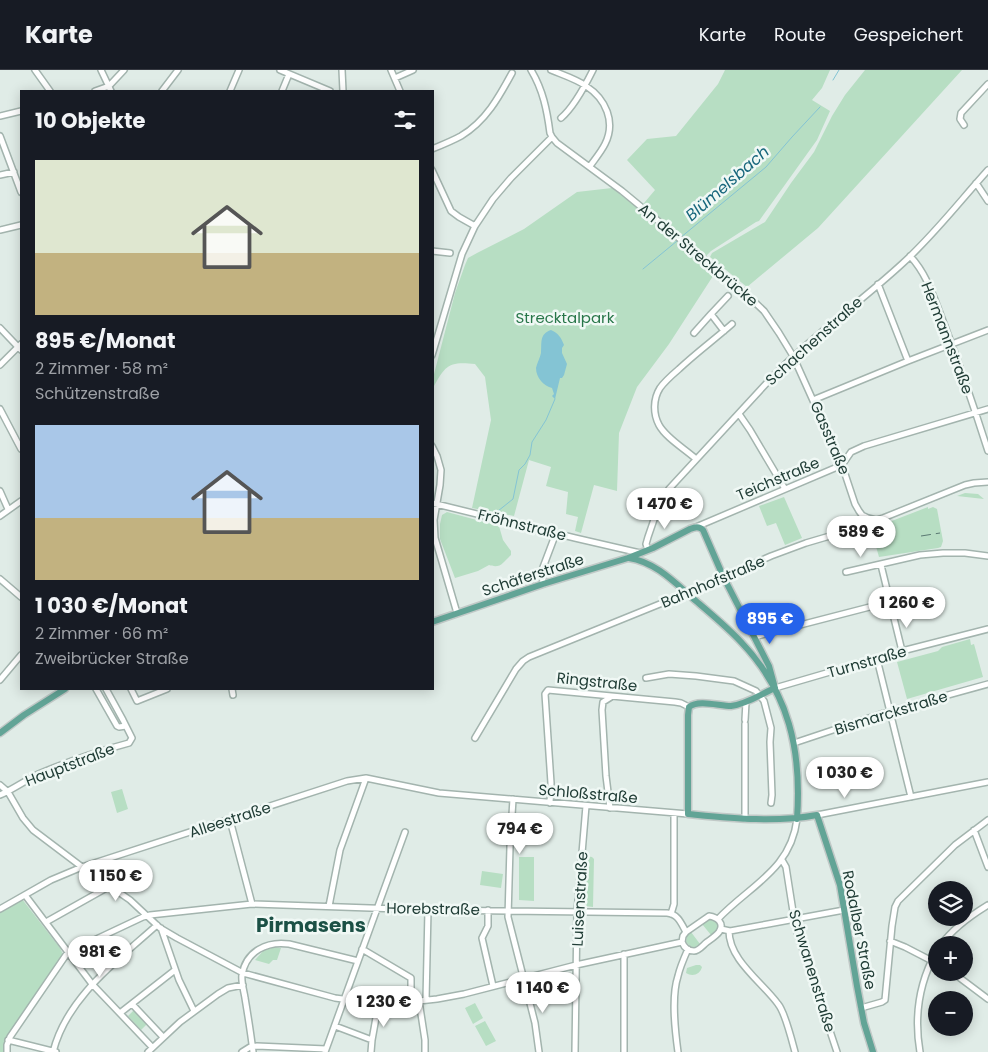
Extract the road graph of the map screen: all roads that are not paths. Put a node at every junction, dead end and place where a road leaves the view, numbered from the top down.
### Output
1 (36, 70) edge
2 (102, 70) edge
3 (124, 70) edge
4 (178, 70) edge
5 (239, 70) edge
6 (280, 70) edge
7 (342, 70) edge
8 (391, 70) edge
9 (414, 70) edge
10 (532, 70) edge
11 (551, 70) edge
12 (593, 70) edge
13 (512, 72) dead end
14 (288, 74) junction
15 (395, 78) junction
16 (988, 84) edge
17 (585, 85) junction
18 (110, 88) edge
19 (49, 90) edge
20 (163, 90) edge
21 (230, 90) edge
22 (282, 90) edge
23 (328, 90) edge
24 (343, 90) edge
25 (400, 90) edge
26 (20, 111) edge
27 (0, 116) edge
28 (561, 118) dead end
29 (964, 125) dead end
30 (0, 136) edge
31 (552, 137) junction
32 (434, 148) edge
33 (590, 166) junction
34 (988, 170) edge
35 (14, 172) junction
36 (434, 174) edge
37 (0, 175) edge
38 (976, 183) junction
39 (20, 189) edge
40 (988, 201) edge
41 (20, 225) edge
42 (475, 226) junction
43 (0, 230) edge
44 (434, 251) edge
45 (450, 253) dead end
46 (910, 256) junction
47 (878, 284) junction
48 (728, 296) dead end
49 (711, 314) junction
50 (732, 324) dead end
51 (0, 328) edge
52 (988, 330) edge
53 (724, 331) junction
54 (694, 333) dead end
55 (952, 344) junction
56 (20, 347) edge
57 (434, 347) edge
58 (793, 356) junction
59 (908, 361) junction
60 (0, 365) edge
61 (813, 400) junction
62 (0, 409) edge
63 (988, 409) edge
64 (975, 413) junction
65 (739, 414) junction
66 (20, 432) edge
67 (15, 434) junction
68 (20, 446) edge
69 (434, 450) edge
70 (988, 451) edge
71 (696, 459) junction
72 (842, 465) junction
73 (988, 482) edge
74 (0, 490) edge
75 (785, 490) junction
76 (20, 502) edge
77 (434, 503) edge
78 (8, 509) junction
79 (0, 516) edge
80 (868, 518) junction
81 (696, 527) junction
82 (556, 533) junction
83 (434, 538) edge
84 (651, 549) junction
85 (641, 553) junction
86 (988, 556) edge
87 (628, 558) junction
88 (650, 564) junction
89 (880, 564) junction
90 (846, 572) dead end
91 (723, 576) junction
92 (0, 580) edge
93 (543, 584) junction
94 (687, 593) junction
95 (20, 596) edge
96 (889, 602) junction
97 (456, 613) junction
98 (434, 621) edge
99 (988, 629) edge
100 (754, 637) junction
101 (902, 651) junction
102 (20, 656) edge
103 (877, 659) junction
104 (646, 678) dead end
105 (0, 680) edge
106 (988, 684) edge
107 (775, 688) junction
108 (63, 690) edge
109 (97, 690) edge
110 (107, 690) edge
111 (132, 690) edge
112 (165, 690) edge
113 (760, 695) junction
114 (612, 696) junction
115 (746, 702) junction
116 (689, 707) junction
117 (890, 711) junction
118 (126, 726) junction
119 (0, 733) edge
120 (475, 738) dead end
121 (794, 743) junction
122 (366, 778) junction
123 (378, 780) joint
124 (988, 782) edge
125 (0, 785) edge
126 (8, 792) junction
127 (0, 795) edge
128 (911, 797) junction
129 (513, 800) junction
130 (771, 801) dead end
131 (550, 803) junction
132 (586, 806) junction
133 (610, 808) junction
134 (674, 814) junction
135 (688, 814) junction
136 (816, 815) junction
137 (797, 818) junction
138 (745, 819) junction
139 (230, 820) junction
140 (988, 820) edge
141 (974, 830) junction
142 (405, 832) dead end
143 (782, 860) junction
144 (988, 867) edge
145 (82, 868) junction
146 (110, 886) junction
147 (25, 895) junction
148 (252, 904) junction
149 (988, 905) edge
150 (329, 906) junction
151 (376, 908) junction
152 (0, 909) edge
153 (428, 910) junction
154 (488, 910) junction
155 (844, 910) junction
156 (508, 911) junction
157 (577, 912) junction
158 (671, 914) junction
159 (146, 915) junction
160 (794, 918) junction
161 (718, 919) junction
162 (46, 922) junction
163 (159, 927) junction
164 (721, 929) junction
165 (729, 931) junction
166 (686, 932) junction
167 (948, 936) edge
168 (682, 942) junction
169 (890, 942) junction
170 (362, 949) junction
171 (688, 950) junction
172 (68, 954) junction
173 (624, 954) junction
174 (928, 959) edge
175 (358, 961) junction
176 (576, 965) junction
177 (175, 970) junction
178 (243, 973) junction
179 (928, 975) edge
180 (525, 979) junction
181 (964, 981) edge
182 (92, 984) junction
183 (243, 984) junction
184 (493, 986) junction
185 (988, 999) edge
186 (344, 1000) junction
187 (426, 1000) junction
188 (379, 1001) junction
189 (412, 1001) junction
190 (419, 1001) junction
191 (132, 1004) junction
192 (861, 1008) junction
193 (194, 1011) junction
194 (120, 1013) junction
195 (335, 1026) junction
196 (163, 1037) junction
197 (8, 1040) junction
198 (372, 1040) junction
199 (152, 1047) junction
200 (253, 1049) edge
201 (326, 1050) edge
202 (7, 1052) edge
203 (54, 1052) edge
204 (148, 1052) edge
205 (242, 1052) edge
206 (371, 1052) edge
207 (425, 1052) edge
208 (539, 1052) edge
209 (575, 1052) edge
210 (624, 1052) edge
211 (678, 1052) edge
212 (795, 1052) edge
213 (837, 1052) edge
214 (873, 1052) edge
215 (920, 1052) edge

1 - 19 street
2 - 18 street
3 - 18 street
4 - 20 street
5 - 21 street
6 - 14 street
7 - 24 street
8 - 15 street
9 - 15 street
10 - 31 street
11 - 17 street
12 - 17 street
13 - 32 street
14 - 22 street
14 - 23 street
15 - 25 street
16 - 29 street
17 - 28 street
17 - 33 street
26 - 27 street
30 - 35 street
31 - 33 street, An der Streckbrücke
31 - 42 street
33 - 58 street, An der Streckbrücke
34 - 38 street, Schachenstraße
35 - 37 street
35 - 39 street
36 - 42 street
38 - 40 street
38 - 46 street, Schachenstraße
41 - 43 street
42 - 57 street
44 - 45 street
46 - 47 street, Schachenstraße
46 - 55 street, Hermannstraße
47 - 58 street, Schachenstraße
47 - 59 street
48 - 49 street
49 - 53 street
49 - 54 street
50 - 53 street
51 - 56 street
52 - 55 street
53 - 71 street
55 - 59 street
55 - 64 street, Hermannstraße
56 - 60 street
58 - 61 street, Gasstraße
58 - 65 street, Schachenstraße
59 - 61 street
61 - 72 street, Gasstraße
62 - 67 street
63 - 64 street
64 - 70 street, Hermannstraße
64 - 72 street
65 - 71 street, Schachenstraße
65 - 75 street
66 - 67 street
67 - 68 street
69 - 77 street
71 - 84 street, Schachenstraße
72 - 75 street, Teichstraße
72 - 80 street, Gasstraße
73 - 80 street, Bahnhofstraße
74 - 78 street
75 - 81 street, Teichstraße
76 - 78 street
77 - 82 street, Fröhnstraße
78 - 79 street
80 - 91 street, Bahnhofstraße
81 - 84 main road, Teichstraße
81 - 91 main road
82 - 85 street, Fröhnstraße
82 - 93 street
83 - 97 street
84 - 85 main road, Teichstraße
84 - 88 main road
85 - 87 main road, Schäferstraße
86 - 89 street
87 - 88 main road
87 - 93 main road, Schäferstraße
88 - 94 main road
89 - 90 street
89 - 96 street
91 - 94 street, Bahnhofstraße
91 - 100 main road
92 - 95 street
93 - 97 main road, Schäferstraße
94 - 107 main road
94 - 120 street, Bahnhofstraße
96 - 100 street
96 - 101 street
97 - 98 main road, Schäferstraße
99 - 101 street, Turnstraße
100 - 107 main road
101 - 103 street, Turnstraße
102 - 105 street
103 - 107 street, Turnstraße
103 - 117 street
104 - 113 street
106 - 117 street, Bismarckstraße
107 - 113 main road, Ringstraße
107 - 121 main road
108 - 119 main road
109 - 118 street
110 - 118 street
111 - 112 street
113 - 115 main road, Ringstraße
113 - 130 street
114 - 116 street, Ringstraße
114 - 131 street, Ringstraße
114 - 133 street
115 - 116 main road, Ringstraße
115 - 138 street
116 - 135 main road
117 - 121 street, Bismarckstraße
117 - 128 street
118 - 126 street, Hauptstraße
121 - 137 main road
122 - 123 street, Alleestraße
122 - 139 street, Alleestraße
122 - 150 street
123 - 129 street, Schloßstraße
124 - 128 street
125 - 126 street
126 - 127 street, Hauptstraße
126 - 145 street
128 - 136 street
129 - 131 street, Schloßstraße
129 - 156 street
131 - 132 street, Schloßstraße
132 - 133 street, Schloßstraße
132 - 157 street, Luisenstraße
133 - 134 street, Schloßstraße
134 - 135 street, Schloßstraße
134 - 158 street
135 - 138 main road, Schloßstraße
136 - 137 main road, Schloßstraße
136 - 155 main road, Rodalber Straße
137 - 138 main road, Schloßstraße
137 - 143 street
139 - 145 street, Alleestraße
139 - 148 street
140 - 141 street
141 - 144 street
141 - 169 street
142 - 151 street
143 - 160 street, Schwanenstraße
143 - 161 street
145 - 146 street
145 - 147 street, Alleestraße
146 - 159 street
146 - 162 street
147 - 152 street, Alleestraße
147 - 162 street
148 - 150 street, Horebstraße
148 - 159 street, Horebstraße
149 - 167 street
150 - 151 street, Horebstraße
151 - 153 street, Horebstraße
151 - 170 street
153 - 154 street, Horebstraße
153 - 187 street
154 - 156 street, Horebstraße
154 - 184 street
155 - 160 street
155 - 192 main road, Rodalber Straße
156 - 157 street, Horebstraße
156 - 180 street
157 - 158 street, Horebstraße
157 - 176 street, Luisenstraße
158 - 166 street
159 - 163 street
159 - 172 street, Horebstraße
160 - 165 street
160 - 213 street, Schwanenstraße
161 - 164 street
161 - 166 street
162 - 172 street
163 - 177 street
163 - 178 street
163 - 182 street
164 - 165 street
164 - 171 street
165 - 212 street
166 - 168 street
168 - 171 street
168 - 173 street
169 - 174 street
169 - 192 street
170 - 175 street
170 - 189 street
171 - 211 street
172 - 182 street
172 - 197 street
173 - 176 street
173 - 210 street
175 - 178 street
175 - 186 street
176 - 180 street
176 - 209 street, Luisenstraße
177 - 191 street
177 - 193 street
178 - 183 street
178 - 186 street
179 - 215 street
180 - 184 street
180 - 208 street
181 - 185 street
182 - 194 street
182 - 203 street
183 - 193 street
183 - 200 street
184 - 187 street
186 - 188 street
186 - 195 street
187 - 190 street
188 - 189 street
188 - 198 street
189 - 190 street
190 - 207 street
191 - 194 street
191 - 196 street
192 - 214 main road, Rodalber Straße
193 - 196 street
194 - 199 street
195 - 198 street
195 - 201 street
196 - 199 street
197 - 202 street
197 - 203 street
198 - 206 street
199 - 204 street
200 - 201 street
200 - 205 street

